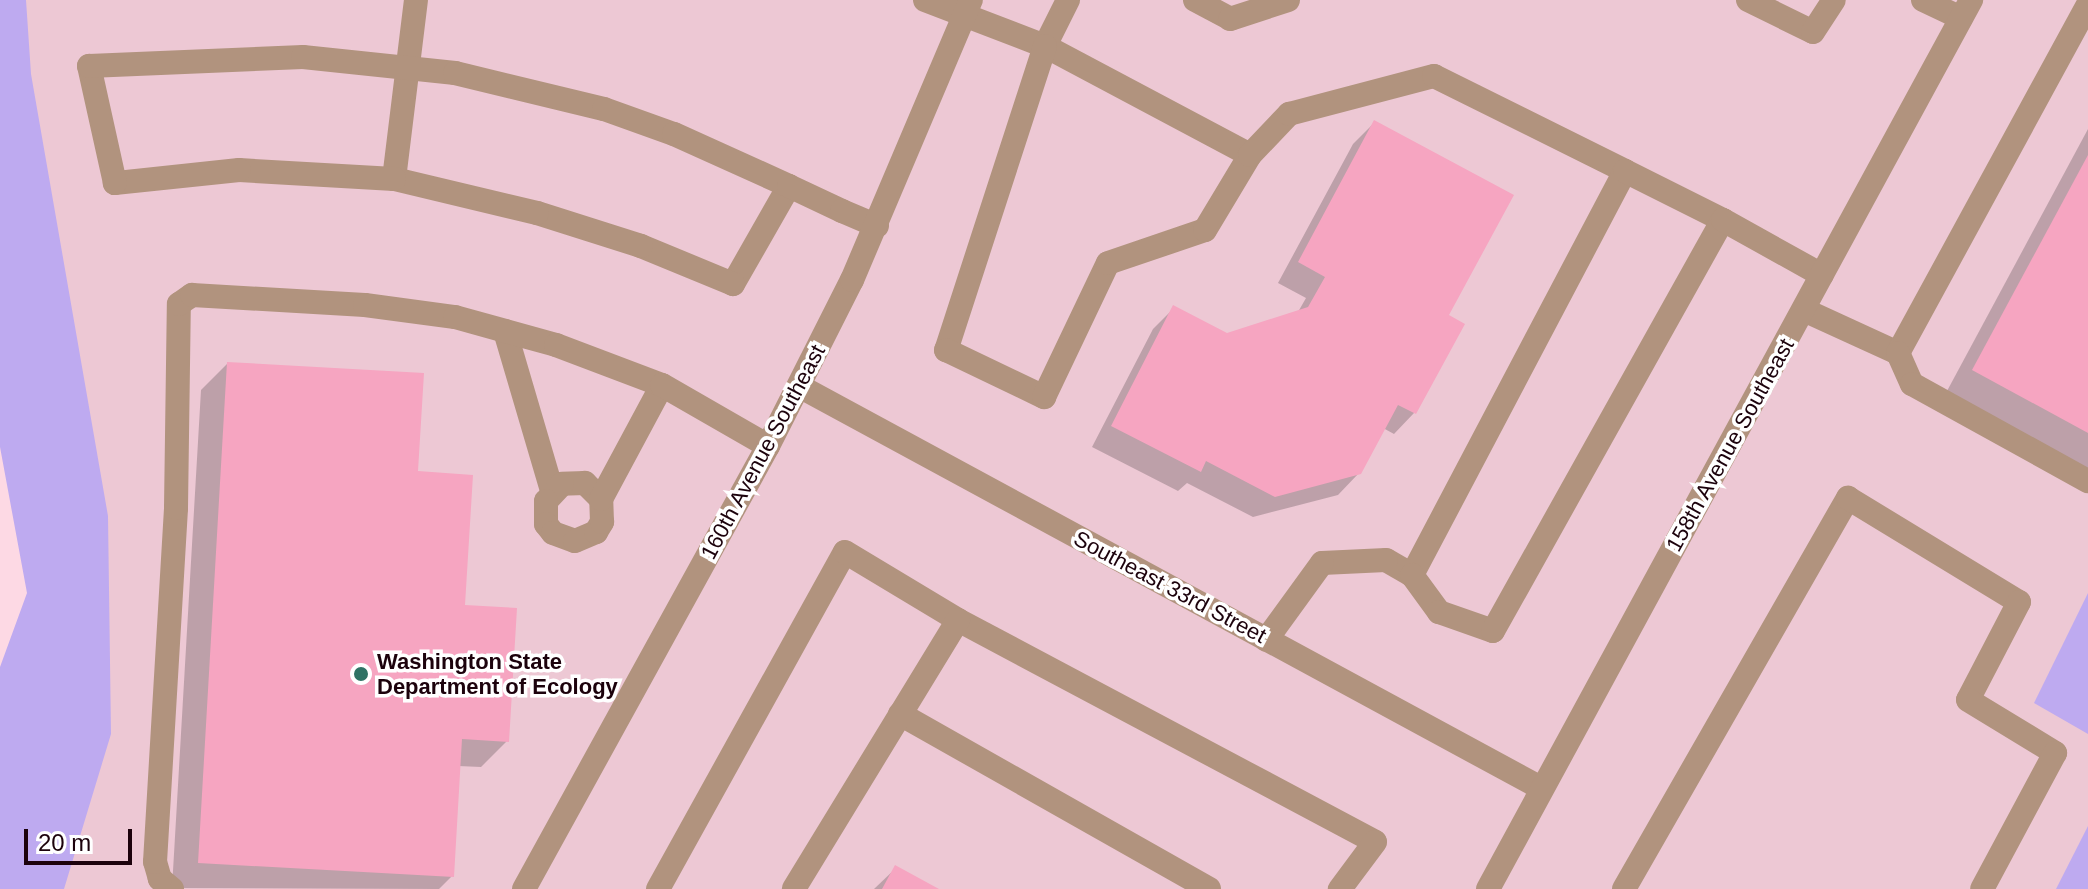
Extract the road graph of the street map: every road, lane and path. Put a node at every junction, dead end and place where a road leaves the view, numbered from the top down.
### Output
1 (416, 0) edge
2 (925, 0) edge
3 (1068, 0) edge
4 (1195, 0) edge
5 (1288, 0) edge
6 (1748, 0) edge
7 (1834, 0) edge
8 (1923, 0) edge
9 (2088, 4) edge
10 (968, 7) edge
11 (1966, 9) edge
12 (1045, 46) junction
13 (408, 68) junction
14 (1250, 155) junction
15 (1625, 171) junction
16 (394, 179) junction
17 (789, 186) junction
18 (1723, 220) junction
19 (877, 226) junction
20 (1822, 275) junction
21 (1804, 310) junction
22 (505, 331) junction
23 (1898, 353) junction
24 (662, 385) junction
25 (799, 386) junction
26 (768, 446) junction
27 (2088, 481) edge
28 (552, 491) junction
29 (601, 499) junction
30 (1412, 575) junction
31 (958, 620) junction
32 (1266, 640) junction
33 (900, 714) junction
34 (1541, 788) junction
35 (172, 889) edge
36 (524, 889) edge
37 (658, 889) edge
38 (794, 889) edge
39 (1209, 889) edge
40 (1340, 889) edge
41 (1488, 889) edge
42 (1624, 889) edge
43 (1982, 889) edge

1 - 13 street
2 - 10 street
3 - 12 street
4 - 5 street
6 - 7 street
8 - 11 street
9 - 23 street
10 - 12 street
10 - 19 street, 160th Avenue Southeast
11 - 20 street, 158th Avenue Southeast
12 - 14 street
12 - 14 street
13 - 16 street
13 - 16 street
13 - 17 street
14 - 15 street
15 - 18 street
15 - 30 street
16 - 17 street
17 - 19 street
18 - 20 street
18 - 30 street
19 - 25 street, 160th Avenue Southeast
20 - 21 street, 158th Avenue Southeast
21 - 23 street
21 - 34 street, 158th Avenue Southeast
22 - 24 street
22 - 28 street
22 - 35 street
23 - 27 street
24 - 26 street
24 - 29 street
25 - 26 street, 160th Avenue Southeast
25 - 32 street, Southeast 33rd Street
26 - 36 street, 160th Avenue Southeast
28 - 29 street
28 - 29 street
30 - 32 street
31 - 33 street
31 - 37 street
31 - 40 street
32 - 34 street, Southeast 33rd Street
33 - 38 street
33 - 39 street
34 - 41 street, 158th Avenue Southeast
42 - 43 street

